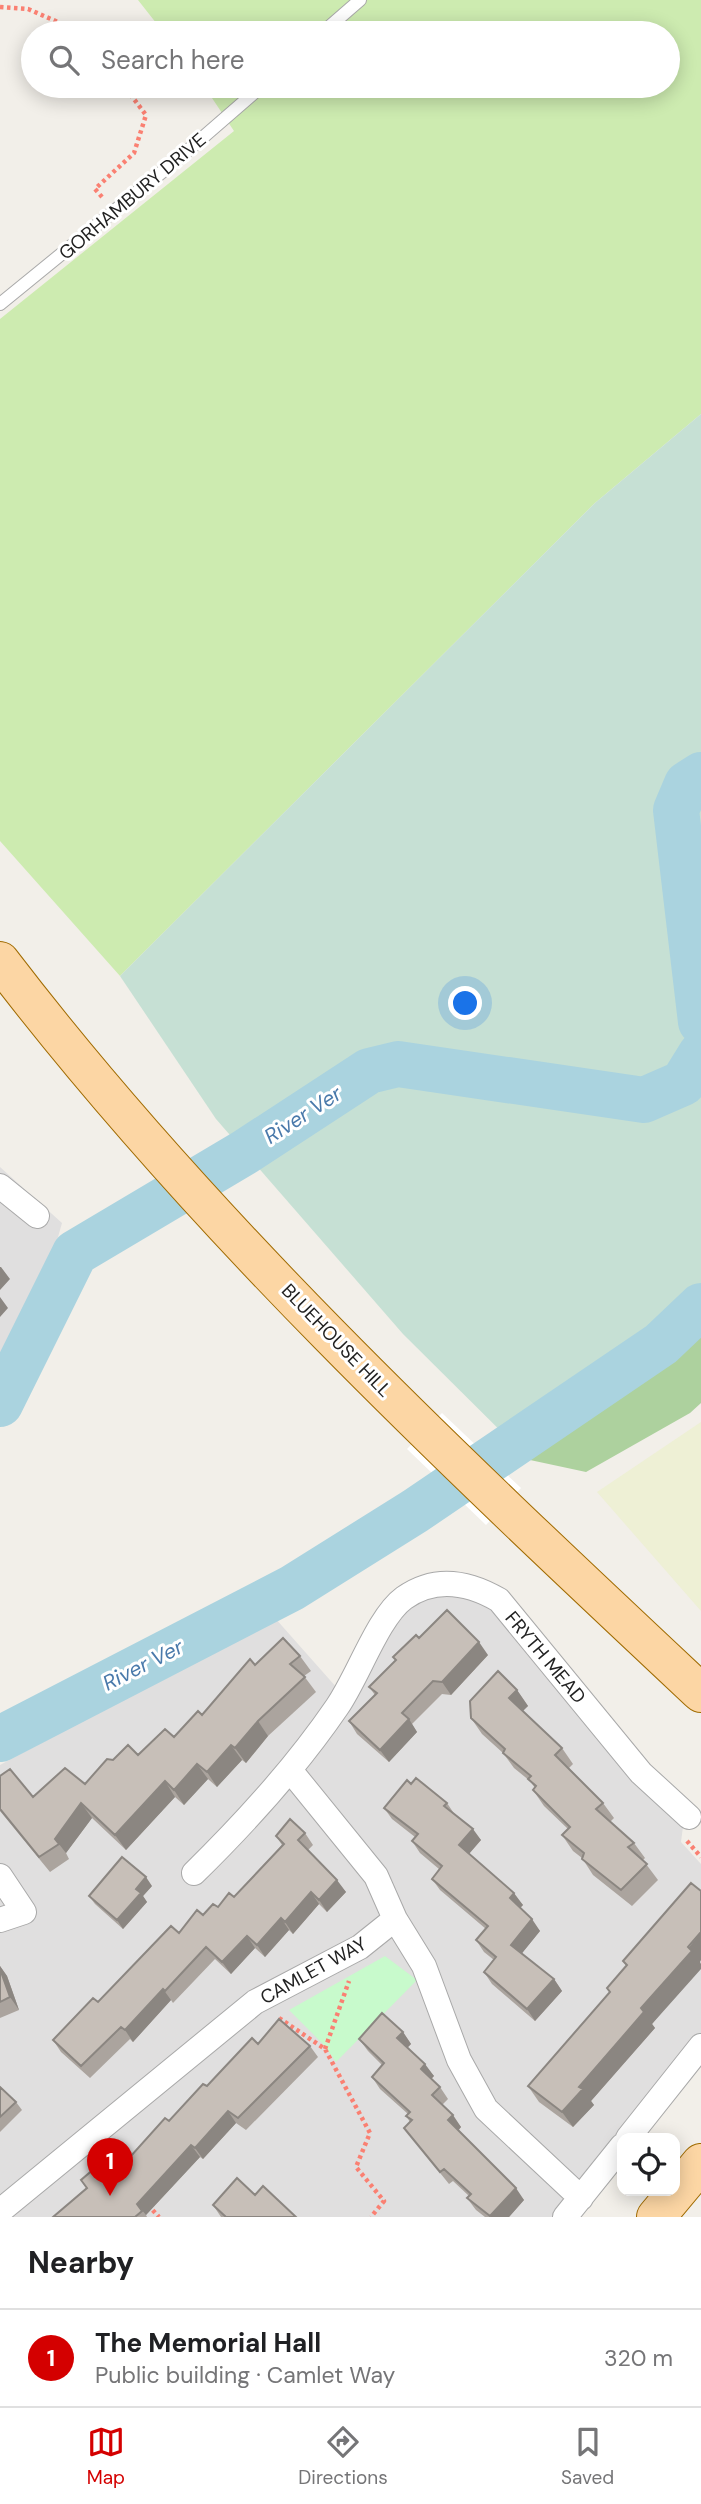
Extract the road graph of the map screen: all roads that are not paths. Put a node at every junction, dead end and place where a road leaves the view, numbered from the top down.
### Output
1 (360, 0) edge
2 (336, 21) edge
3 (248, 98) edge
4 (0, 304) edge
5 (0, 961) edge
6 (3, 1193) edge
7 (37, 1216) dead end
8 (701, 1693) edge
9 (290, 1770) junction
10 (689, 1817) dead end
11 (194, 1872) dead end
12 (0, 1876) edge
13 (395, 1919) junction
14 (0, 1920) edge
15 (701, 2046) edge
16 (632, 2133) edge
17 (617, 2152) edge
18 (701, 2163) edge
19 (573, 2208) edge
20 (0, 2211) edge
21 (656, 2217) edge

1 - 2 lane
3 - 4 lane, GORHAMBURY DRIVE
5 - 8 main road, BLUEHOUSE HILL
6 - 7 street
9 - 10 street, FRYTH MEAD
9 - 11 street, FRYTH MEAD
9 - 13 street
12 - 14 street
13 - 19 street
13 - 20 street, CAMLET WAY
15 - 16 street
17 - 19 street
18 - 21 main road

